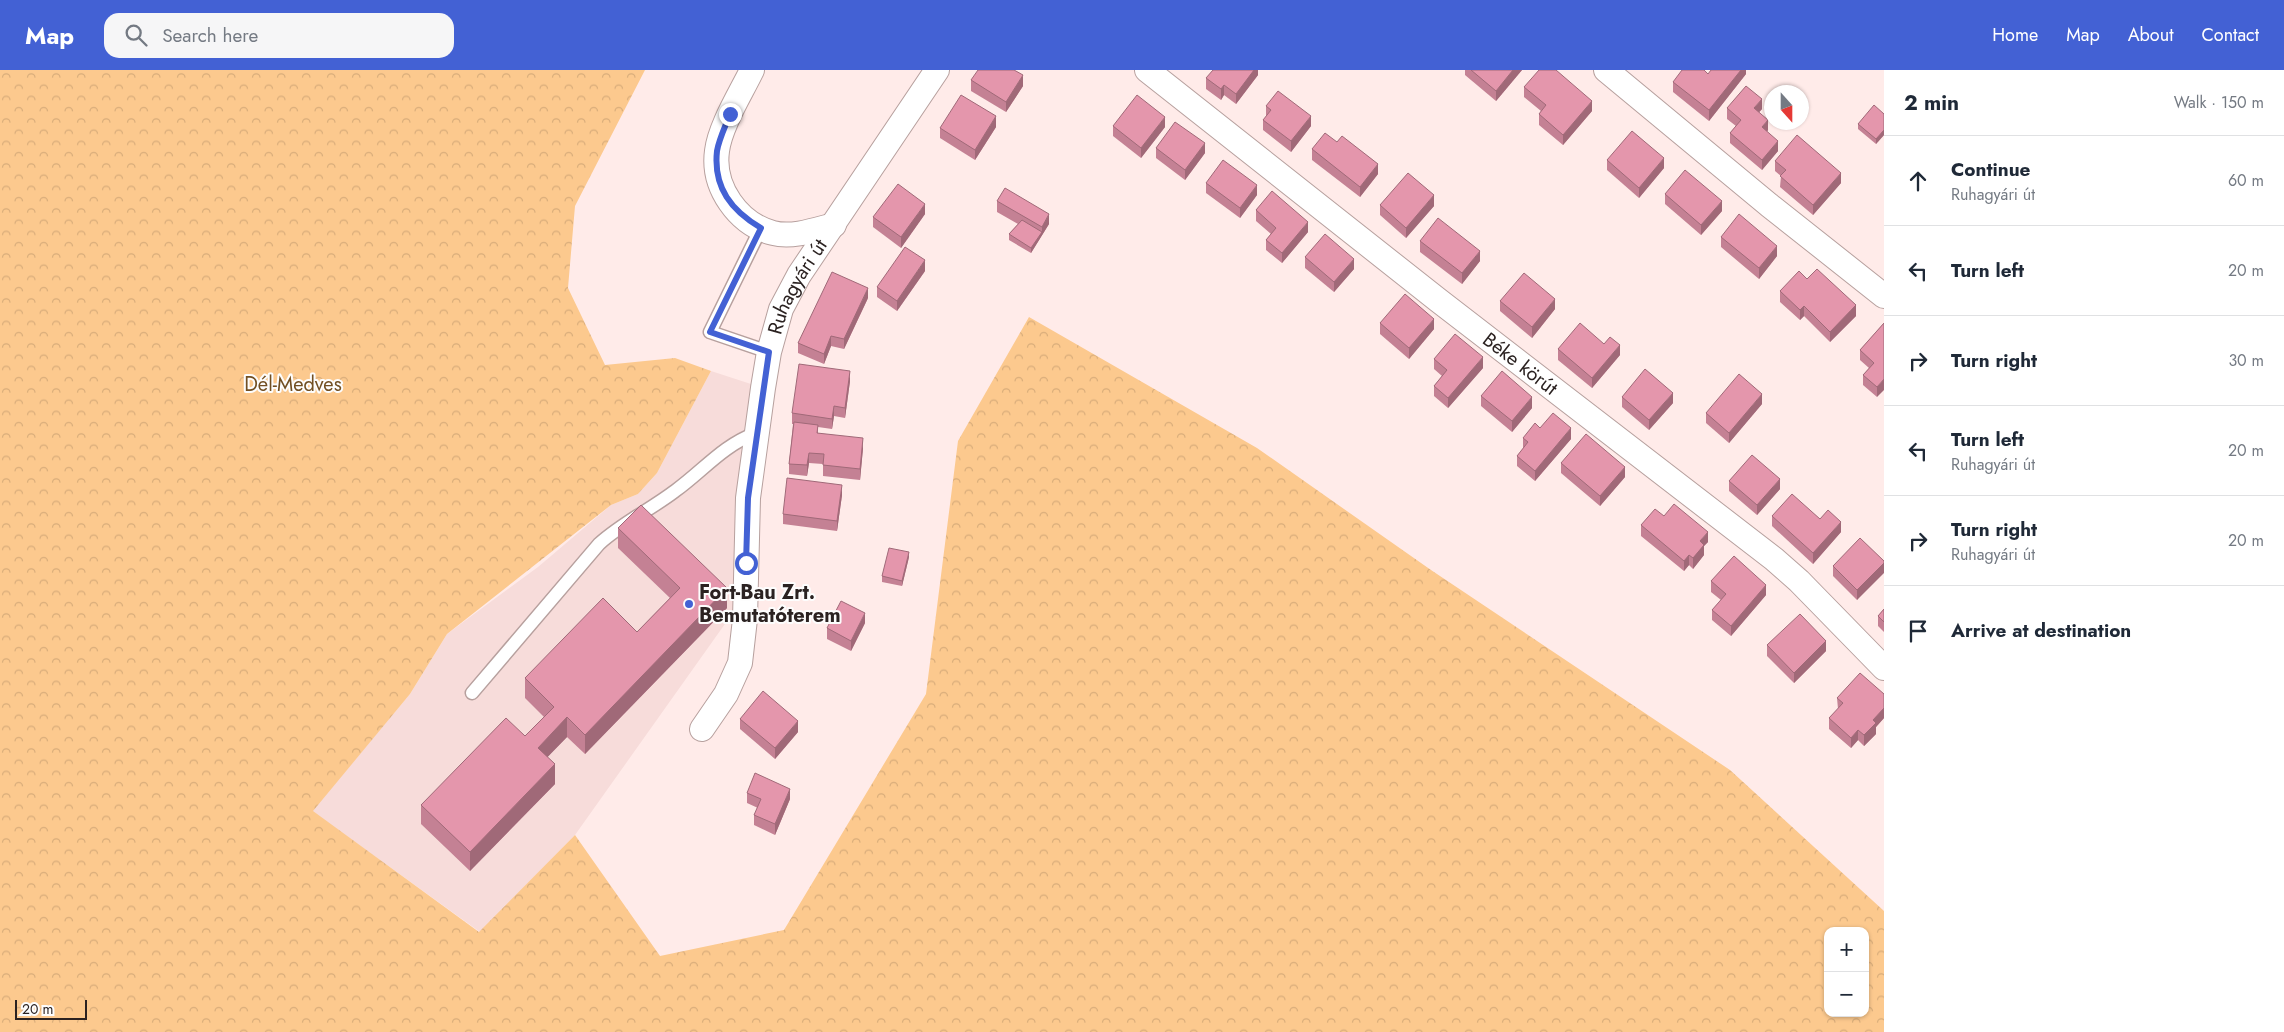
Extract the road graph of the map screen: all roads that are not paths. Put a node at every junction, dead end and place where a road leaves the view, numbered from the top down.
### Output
1 (752, 70) edge
2 (937, 70) edge
3 (1147, 70) edge
4 (1606, 70) edge
5 (834, 225) junction
6 (761, 228) junction
7 (1884, 296) edge
8 (769, 352) junction
9 (756, 433) junction
10 (1884, 668) edge
11 (472, 693) dead end
12 (702, 729) dead end

1 - 6 street, Ruhagyári út
2 - 5 street, Ruhagyári út
3 - 10 street, Béke körút
4 - 7 street
5 - 6 street, Ruhagyári út
5 - 8 street, Ruhagyári út
6 - 8 lane
8 - 9 street, Ruhagyári út
9 - 11 lane
9 - 12 street, Ruhagyári út

